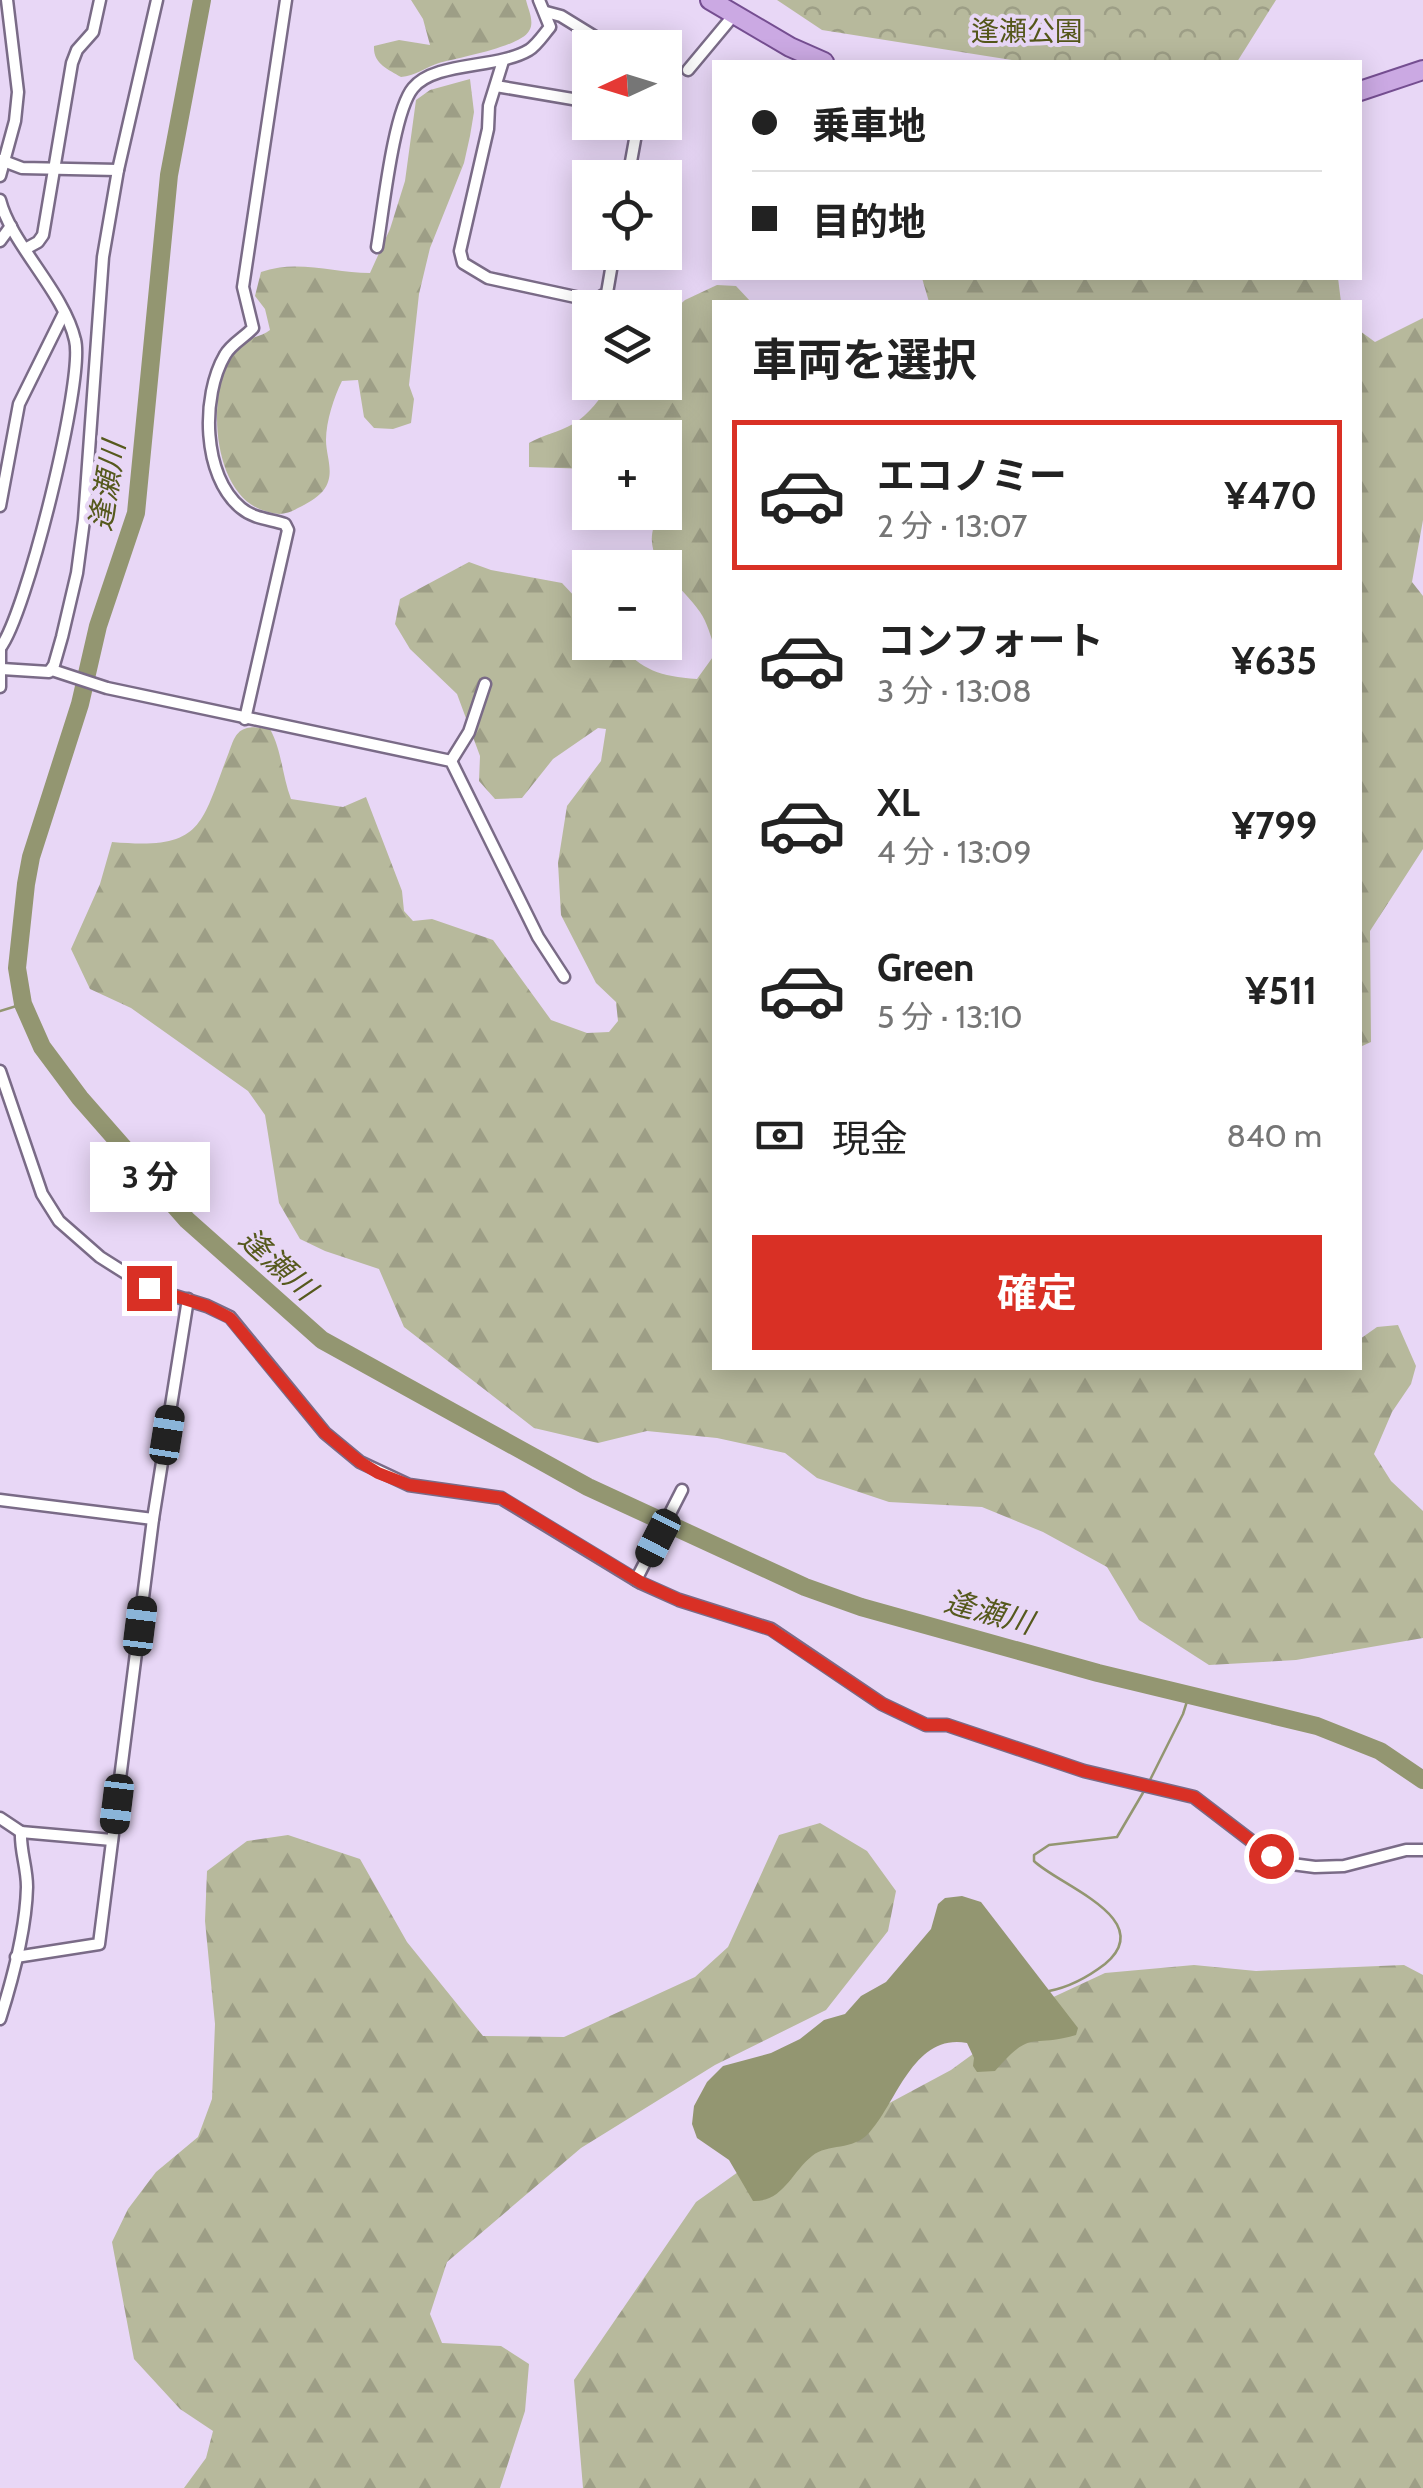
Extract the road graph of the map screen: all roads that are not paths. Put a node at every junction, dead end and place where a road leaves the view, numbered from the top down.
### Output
1 (8, 0) edge
2 (100, 0) edge
3 (157, 0) edge
4 (286, 0) edge
5 (540, 0) edge
6 (710, 0) edge
7 (546, 12) junction
8 (734, 16) junction
9 (584, 30) edge
10 (818, 60) edge
11 (502, 61) junction
12 (688, 70) dead end
13 (1423, 70) edge
14 (496, 86) junction
15 (1362, 91) edge
16 (572, 99) edge
17 (2, 160) edge
18 (55, 169) junction
19 (118, 170) junction
20 (0, 176) edge
21 (0, 200) edge
22 (11, 226) junction
23 (0, 241) edge
24 (27, 248) junction
25 (377, 248) dead end
26 (611, 270) edge
27 (64, 313) junction
28 (74, 380) junction
29 (95, 380) junction
30 (0, 506) edge
31 (0, 648) edge
32 (2, 669) edge
33 (56, 672) junction
34 (485, 684) dead end
35 (0, 686) edge
36 (245, 720) junction
37 (452, 761) junction
38 (564, 977) dead end
39 (0, 1071) edge
40 (188, 1299) junction
41 (682, 1490) dead end
42 (0, 1500) edge
43 (153, 1519) junction
44 (636, 1580) junction
45 (0, 1818) edge
46 (21, 1832) junction
47 (112, 1840) junction
48 (1423, 1850) edge
49 (16, 1957) junction
50 (0, 2019) edge

1 - 17 street
2 - 18 street
3 - 19 street
4 - 36 street
5 - 7 street
6 - 8 main road
7 - 9 street
7 - 11 street
8 - 10 main road
8 - 12 street
11 - 14 street
11 - 25 street
13 - 15 main road
14 - 16 street
14 - 26 street
17 - 18 street
17 - 20 street
18 - 19 street
18 - 24 street
19 - 29 street
21 - 22 street
22 - 23 street
22 - 24 street
24 - 27 street
27 - 28 street
27 - 30 street
28 - 29 street
28 - 31 street
29 - 33 street
31 - 32 street
32 - 33 street
32 - 35 street
33 - 36 street
34 - 37 street
36 - 37 street
37 - 38 street
39 - 40 street
40 - 43 street
40 - 44 street
41 - 44 street
42 - 43 street
43 - 47 street
44 - 48 street
45 - 46 street
46 - 47 street
46 - 49 street
47 - 49 street
49 - 50 street

